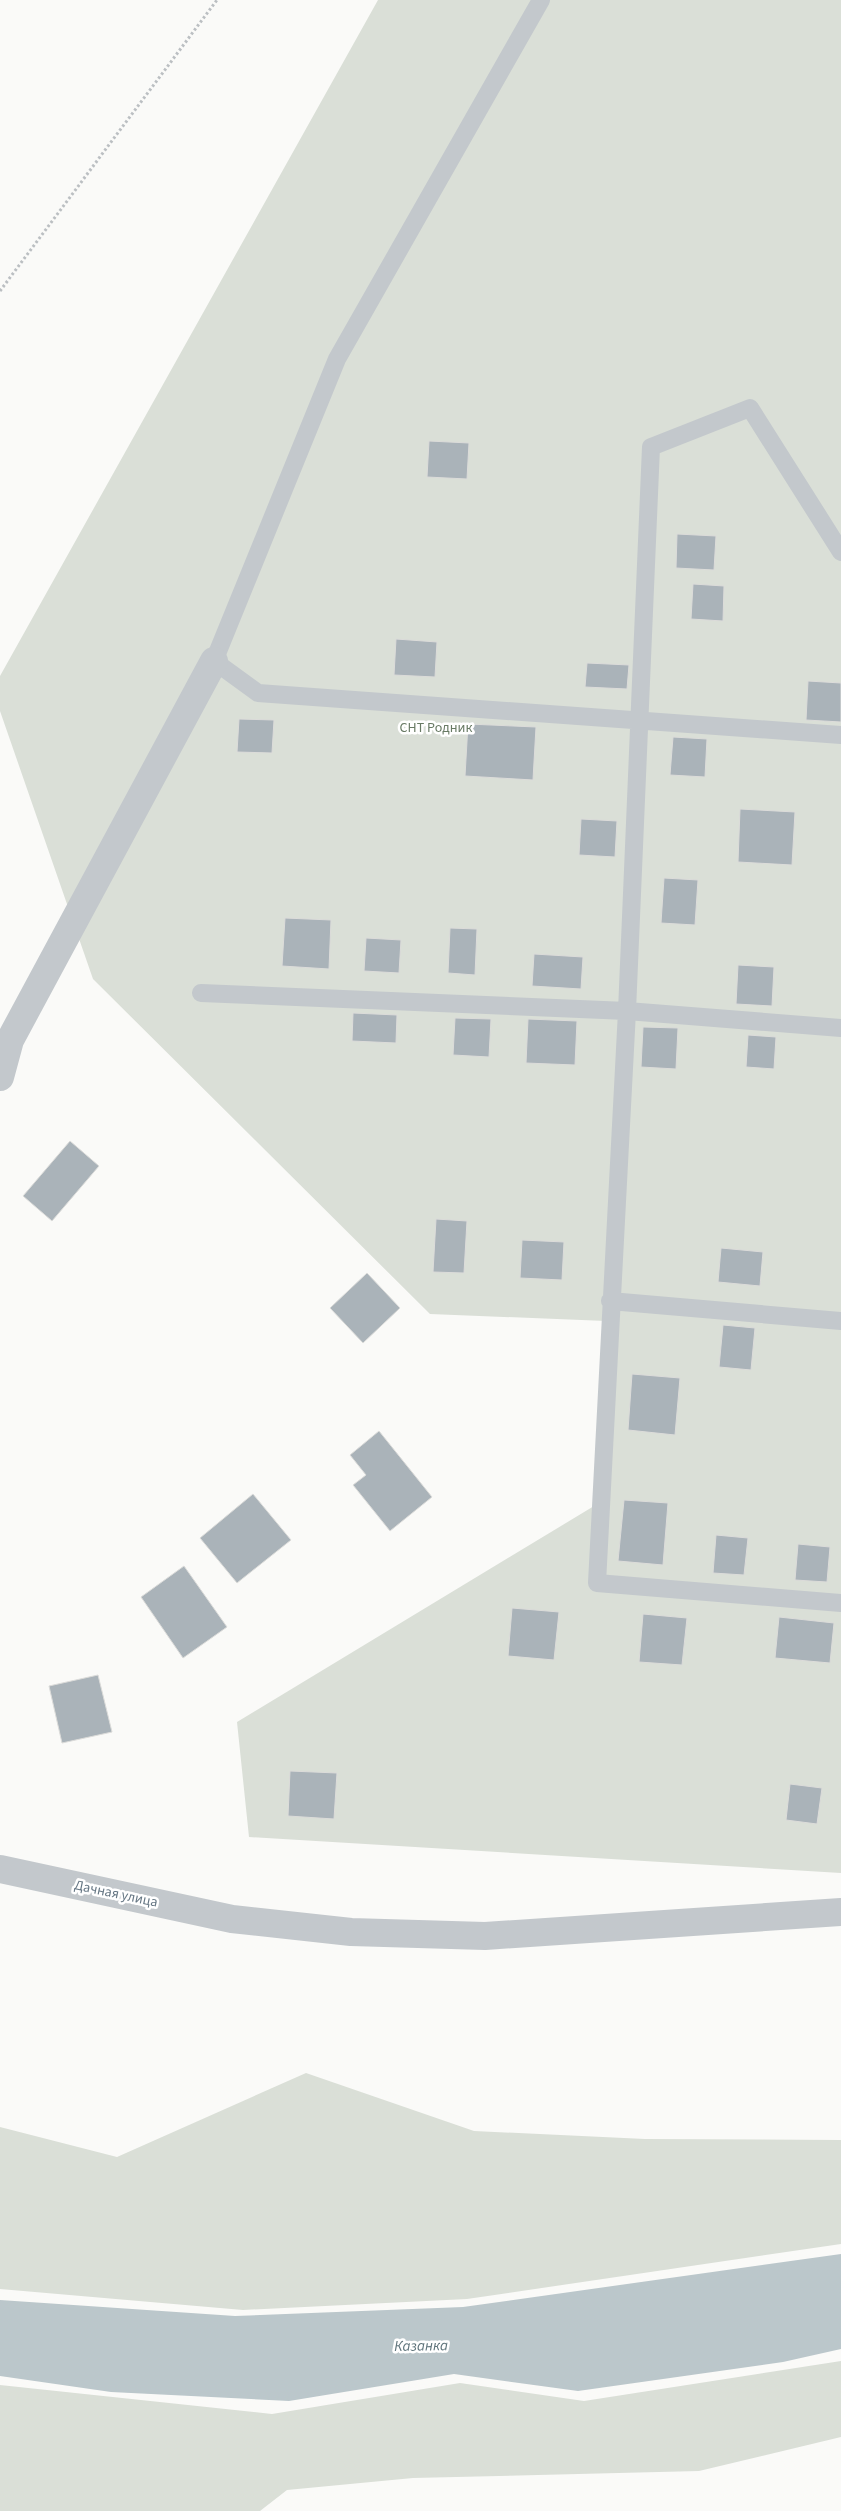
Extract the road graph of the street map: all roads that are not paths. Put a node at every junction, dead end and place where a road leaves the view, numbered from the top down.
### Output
1 (541, 0) edge
2 (841, 552) edge
3 (214, 661) junction
4 (640, 720) junction
5 (841, 735) edge
6 (201, 993) dead end
7 (627, 1011) junction
8 (841, 1028) edge
9 (0, 1077) edge
10 (610, 1301) junction
11 (841, 1320) edge
12 (841, 1603) edge
13 (0, 1869) edge
14 (841, 1912) edge

1 - 3 lane
2 - 4 lane
3 - 4 lane
3 - 9 street
4 - 5 lane
4 - 7 lane
6 - 7 lane
7 - 8 lane
7 - 10 lane
10 - 11 lane
10 - 12 lane
13 - 14 street, Дачная улица

